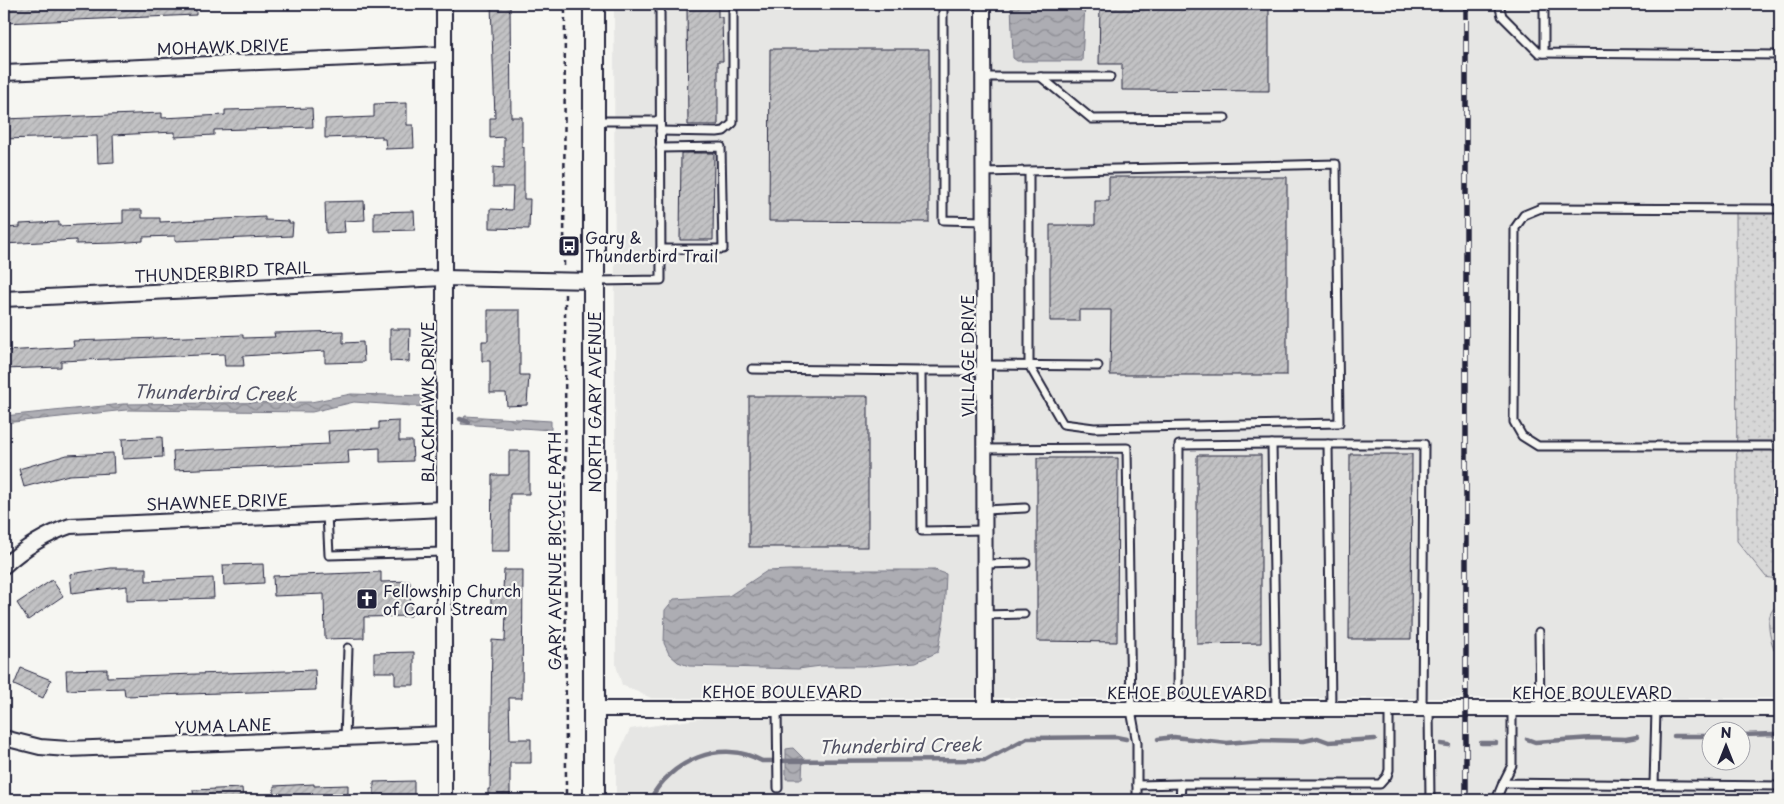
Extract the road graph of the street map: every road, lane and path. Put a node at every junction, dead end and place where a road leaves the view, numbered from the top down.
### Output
1 (444, 4) edge
2 (565, 4) edge
3 (594, 4) edge
4 (660, 4) edge
5 (733, 4) edge
6 (943, 4) edge
7 (983, 4) edge
8 (1499, 4) edge
9 (1544, 4) edge
10 (1544, 53) junction
11 (444, 54) junction
12 (1780, 55) edge
13 (4, 73) edge
14 (983, 77) junction
15 (1041, 77) junction
16 (1110, 77) dead end
17 (1225, 118) dead end
18 (594, 121) junction
19 (660, 122) junction
20 (660, 131) junction
21 (660, 148) junction
22 (1029, 171) junction
23 (984, 172) junction
24 (1780, 209) edge
25 (984, 221) junction
26 (661, 250) junction
27 (564, 261) dead end
28 (444, 278) junction
29 (594, 281) junction
30 (4, 299) edge
31 (565, 302) dead end
32 (1029, 365) junction
33 (1098, 366) dead end
34 (984, 368) junction
35 (752, 369) dead end
36 (921, 371) junction
37 (1272, 444) junction
38 (1328, 444) junction
39 (1780, 446) edge
40 (984, 449) junction
41 (1025, 508) dead end
42 (444, 509) junction
43 (985, 510) junction
44 (327, 514) junction
45 (985, 530) junction
46 (444, 552) junction
47 (1026, 563) dead end
48 (985, 564) junction
49 (4, 566) edge
50 (1024, 614) dead end
51 (985, 615) junction
52 (1539, 632) dead end
53 (348, 648) dead end
54 (593, 709) junction
55 (777, 709) junction
56 (985, 709) junction
57 (1276, 709) junction
58 (1330, 709) junction
59 (1389, 709) junction
60 (1540, 709) junction
61 (1780, 709) edge
62 (1131, 710) junction
63 (1178, 710) junction
64 (1426, 710) junction
65 (1512, 710) junction
66 (1656, 710) junction
67 (444, 734) junction
68 (4, 738) edge
69 (345, 738) junction
70 (1504, 783) junction
71 (1181, 784) junction
72 (1137, 785) junction
73 (1654, 785) junction
74 (1780, 786) edge
75 (778, 788) dead end
76 (444, 800) edge
77 (566, 800) edge
78 (594, 800) edge
79 (1137, 800) edge
80 (1180, 800) edge
81 (1430, 800) edge
82 (1496, 800) edge

1 - 11 street, BLACKHAWK DRIVE
2 - 27 path
3 - 18 street, NORTH GARY AVENUE
4 - 19 lane
5 - 20 lane
6 - 25 lane
7 - 14 street, VILLAGE DRIVE
8 - 10 lane
9 - 10 lane
10 - 12 lane
11 - 13 street, MOHAWK DRIVE
11 - 28 street, BLACKHAWK DRIVE
14 - 15 lane
14 - 23 street, VILLAGE DRIVE
15 - 16 lane
15 - 17 lane
18 - 19 lane
18 - 29 street, NORTH GARY AVENUE
19 - 20 lane
20 - 21 lane
21 - 26 lane
21 - 26 lane
22 - 23 lane
22 - 32 lane
22 - 32 lane
23 - 25 street, VILLAGE DRIVE
24 - 39 lane
25 - 34 street, VILLAGE DRIVE
26 - 29 lane
28 - 29 street, THUNDERBIRD TRAIL
28 - 30 street, THUNDERBIRD TRAIL
28 - 42 street, BLACKHAWK DRIVE
29 - 54 street, NORTH GARY AVENUE
31 - 77 path, GARY AVENUE BICYCLE PATH
32 - 33 lane
32 - 34 lane
34 - 36 lane
34 - 40 street, VILLAGE DRIVE
35 - 36 lane
36 - 45 lane
37 - 38 lane
37 - 57 lane
37 - 63 lane
38 - 58 lane
38 - 64 lane
40 - 43 street, VILLAGE DRIVE
40 - 62 lane
41 - 43 lane
42 - 44 street, SHAWNEE DRIVE
42 - 46 street, BLACKHAWK DRIVE
43 - 45 street, VILLAGE DRIVE
44 - 46 lane
44 - 49 street, SHAWNEE DRIVE
45 - 48 street, VILLAGE DRIVE
46 - 67 street, BLACKHAWK DRIVE
47 - 48 lane
48 - 51 street, VILLAGE DRIVE
50 - 51 lane
51 - 56 street, VILLAGE DRIVE
52 - 60 lane
53 - 69 lane
54 - 55 street, KEHOE BOULEVARD
54 - 78 street, NORTH GARY AVENUE
55 - 56 street, KEHOE BOULEVARD
55 - 75 lane
56 - 62 street, KEHOE BOULEVARD
57 - 58 street, KEHOE BOULEVARD
57 - 63 street, KEHOE BOULEVARD
58 - 59 street, KEHOE BOULEVARD
59 - 64 street, KEHOE BOULEVARD
59 - 71 lane
60 - 65 street, KEHOE BOULEVARD
60 - 66 street, KEHOE BOULEVARD
61 - 66 street, KEHOE BOULEVARD
62 - 63 street, KEHOE BOULEVARD
62 - 72 lane
64 - 65 street, KEHOE BOULEVARD
64 - 81 lane
65 - 70 lane
66 - 73 lane
67 - 69 street, YUMA LANE
67 - 76 street, BLACKHAWK DRIVE
68 - 69 street, YUMA LANE
70 - 73 lane
70 - 82 lane
71 - 72 lane
71 - 80 lane
72 - 79 lane
73 - 74 lane

